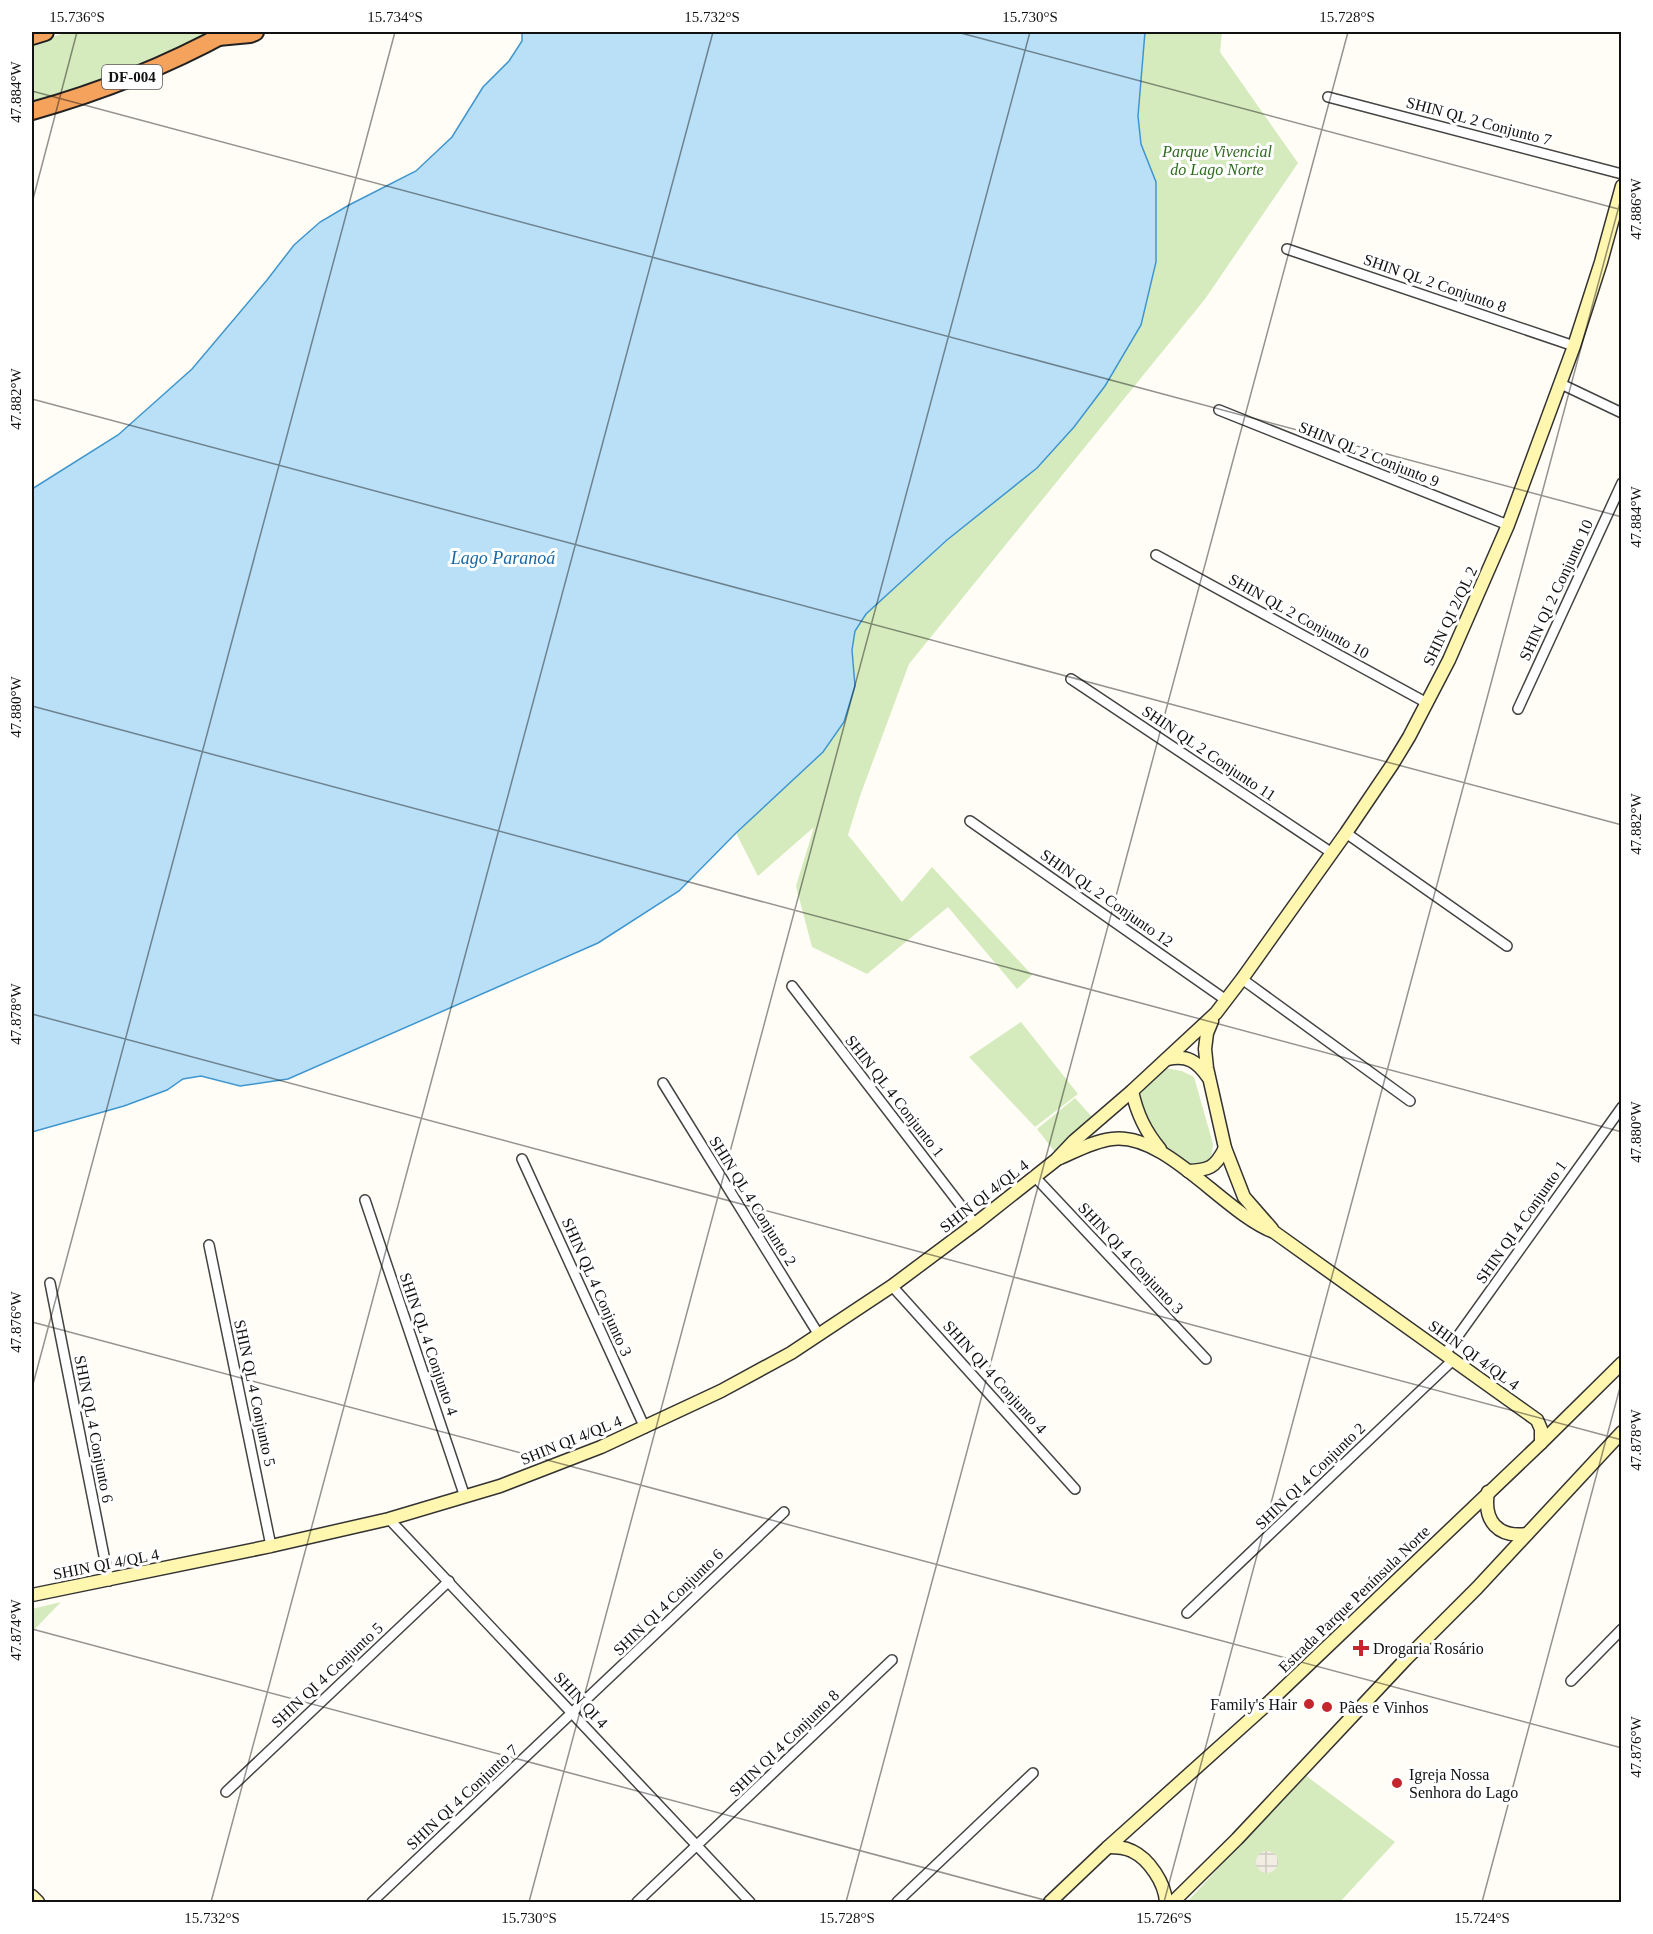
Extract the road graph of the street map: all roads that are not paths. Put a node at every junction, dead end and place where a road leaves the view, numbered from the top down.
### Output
1 (45, 32) edge
2 (255, 32) edge
3 (223, 34) edge
4 (32, 36) edge
5 (1328, 97) dead end
6 (32, 111) edge
7 (1622, 174) edge
8 (1622, 186) edge
9 (1287, 249) dead end
10 (1574, 346) junction
11 (1561, 384) junction
12 (1219, 411) dead end
13 (1622, 413) edge
14 (1622, 483) edge
15 (1508, 525) junction
16 (1156, 555) dead end
17 (1071, 679) dead end
18 (1427, 703) junction
19 (1518, 709) dead end
20 (970, 821) dead end
21 (1346, 833) junction
22 (1332, 853) junction
23 (1507, 946) dead end
24 (1242, 979) junction
25 (792, 986) dead end
26 (1226, 1000) junction
27 (1216, 1013) junction
28 (1168, 1059) junction
29 (1210, 1081) junction
30 (663, 1083) dead end
31 (1132, 1091) junction
32 (1410, 1101) dead end
33 (1622, 1107) edge
34 (1225, 1148) junction
35 (1166, 1156) junction
36 (522, 1159) dead end
37 (1056, 1160) junction
38 (1188, 1172) junction
39 (1035, 1177) junction
40 (365, 1200) dead end
41 (975, 1224) junction
42 (1274, 1232) junction
43 (209, 1245) dead end
44 (50, 1283) dead end
45 (892, 1286) junction
46 (819, 1335) junction
47 (1449, 1357) junction
48 (1206, 1359) dead end
49 (1622, 1363) edge
50 (1537, 1420) junction
51 (1563, 1421) junction
52 (645, 1428) junction
53 (1622, 1432) edge
54 (1541, 1443) junction
55 (1075, 1489) dead end
56 (1488, 1492) junction
57 (465, 1497) junction
58 (784, 1512) dead end
59 (389, 1519) junction
60 (1527, 1534) junction
61 (271, 1546) junction
62 (109, 1581) junction
63 (449, 1581) junction
64 (32, 1595) edge
65 (1187, 1613) dead end
66 (1622, 1629) edge
67 (892, 1660) dead end
68 (1571, 1681) dead end
69 (573, 1713) junction
70 (1033, 1773) dead end
71 (226, 1792) dead end
72 (1108, 1846) junction
73 (696, 1847) junction
74 (32, 1896) edge
75 (38, 1902) edge
76 (372, 1902) edge
77 (637, 1902) edge
78 (750, 1902) edge
79 (897, 1902) edge
80 (1050, 1902) edge
81 (1166, 1902) edge
82 (1173, 1902) edge

1 - 4 highway
2 - 3 highway
3 - 6 highway, DF-004
5 - 7 street, SHIN QL 2 Conjunto 7
8 - 10 street, SHIN QI 2/QL 2
9 - 10 street, SHIN QL 2 Conjunto 8
10 - 11 street, SHIN QI 2/QL 2
11 - 13 street
11 - 15 street, SHIN QI 2/QL 2
12 - 15 street, SHIN QL 2 Conjunto 9
14 - 19 street, SHIN QI 2 Conjunto 10
15 - 18 street, SHIN QI 2/QL 2
16 - 18 street, SHIN QL 2 Conjunto 10
17 - 22 street, SHIN QL 2 Conjunto 11
18 - 21 street, SHIN QI 2/QL 2
20 - 26 street, SHIN QL 2 Conjunto 12
21 - 22 street, SHIN QI 2/QL 2
21 - 23 street
22 - 24 street, SHIN QI 2/QL 2
24 - 26 street, SHIN QI 2/QL 2
24 - 32 street
25 - 41 street, SHIN QL 4 Conjunto 1
26 - 27 street, SHIN QI 2/QL 2
27 - 28 street, SHIN QI 2/QL 2
27 - 29 street, SHIN QI 2/QL 2
28 - 29 street
28 - 31 street, SHIN QI 4/QL 4
29 - 34 street, SHIN QI 4/QL 4
30 - 46 street, SHIN QL 4 Conjunto 2
31 - 35 street
31 - 37 street, SHIN QI 4/QL 4
33 - 47 street, SHIN QI 4 Conjunto 1
34 - 38 street
34 - 42 street, SHIN QI 4/QL 4
35 - 37 street, SHIN QI 4/QL 4
35 - 38 street, SHIN QI 4/QL 4
36 - 52 street, SHIN QL 4 Conjunto 3
37 - 39 street, SHIN QI 4/QL 4
38 - 42 street, SHIN QI 4/QL 4
39 - 41 street, SHIN QI 4/QL 4
39 - 48 street, SHIN QI 4 Conjunto 3
40 - 57 street, SHIN QL 4 Conjunto 4
41 - 45 street, SHIN QI 4/QL 4
42 - 47 street, SHIN QI 4/QL 4
43 - 61 street, SHIN QL 4 Conjunto 5
44 - 62 street, SHIN QL 4 Conjunto 6
45 - 46 street, SHIN QI 4/QL 4
45 - 55 street, SHIN QI 4 Conjunto 4
46 - 52 street, SHIN QI 4/QL 4
47 - 50 street, SHIN QI 4/QL 4
47 - 65 street, SHIN QI 4 Conjunto 2
49 - 51 street, Estrada Parque Península Norte
50 - 51 street
50 - 54 street
51 - 54 street, Estrada Parque Península Norte
52 - 57 street, SHIN QI 4/QL 4
53 - 60 street
54 - 56 street, Estrada Parque Península Norte
56 - 60 street
56 - 72 street, Estrada Parque Península Norte
57 - 59 street, SHIN QI 4/QL 4
58 - 69 street, SHIN QI 4 Conjunto 6
59 - 61 street, SHIN QI 4/QL 4
59 - 63 street, SHIN QI 4
60 - 82 street
61 - 62 street, SHIN QI 4/QL 4
62 - 64 street, SHIN QI 4/QL 4
63 - 69 street, SHIN QI 4
63 - 71 street, SHIN QI 4 Conjunto 5
66 - 68 street
67 - 73 street, SHIN QI 4 Conjunto 8
69 - 73 street, SHIN QI 4
69 - 76 street, SHIN QI 4 Conjunto 7
70 - 79 street
72 - 80 street, Estrada Parque Península Norte
72 - 81 street
73 - 77 street, SHIN QI 4 Conjunto 8
73 - 78 street, SHIN QI 4
74 - 75 street

